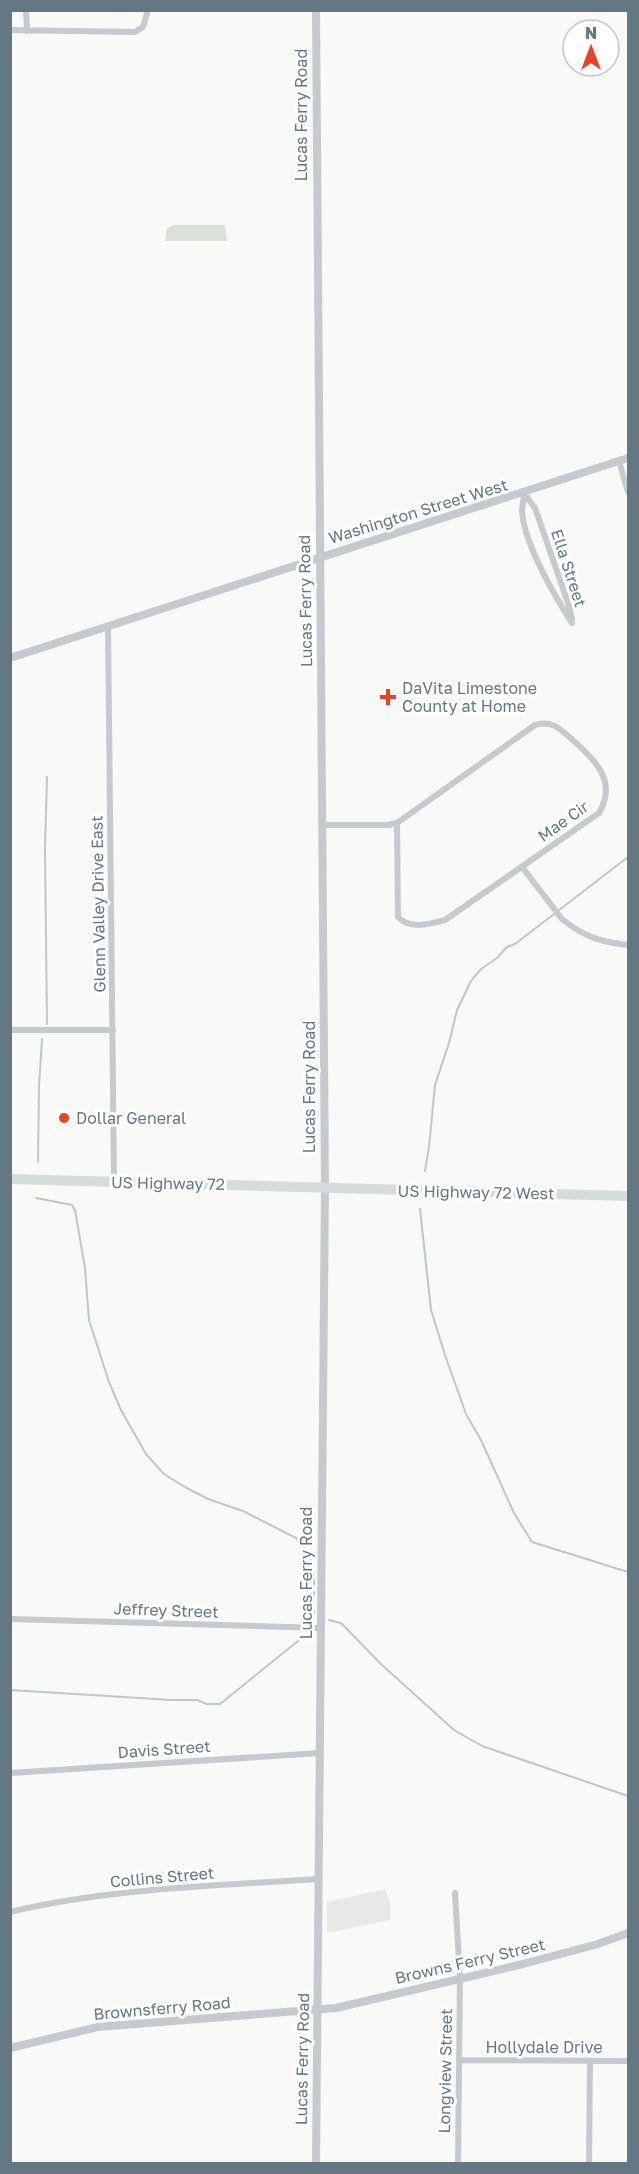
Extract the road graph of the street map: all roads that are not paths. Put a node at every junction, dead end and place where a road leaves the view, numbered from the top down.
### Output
1 (26, 10) edge
2 (148, 10) edge
3 (316, 10) edge
4 (10, 30) edge
5 (27, 31) junction
6 (628, 458) edge
7 (619, 461) junction
8 (628, 492) edge
9 (524, 493) junction
10 (319, 558) junction
11 (108, 626) junction
12 (10, 658) edge
13 (397, 823) junction
14 (323, 825) junction
15 (522, 867) junction
16 (628, 945) edge
17 (10, 1030) edge
18 (113, 1030) junction
19 (10, 1179) edge
20 (114, 1182) junction
21 (324, 1188) junction
22 (628, 1196) edge
23 (10, 1619) edge
24 (321, 1628) junction
25 (320, 1753) junction
26 (10, 1773) edge
27 (318, 1879) junction
28 (455, 1893) dead end
29 (10, 1912) edge
30 (628, 1933) edge
31 (460, 1978) junction
32 (317, 2011) junction
33 (10, 2048) edge
34 (459, 2060) junction
35 (590, 2061) junction
36 (628, 2061) edge
37 (316, 2163) edge
38 (458, 2163) edge
39 (589, 2163) edge

1 - 5 street
2 - 5 street
3 - 10 street, Lucas Ferry Road
4 - 5 street
6 - 7 street, Washington Street West
7 - 8 street
7 - 9 street, Washington Street West
9 - 9 street, Ella Street
9 - 10 street, Washington Street West
10 - 11 street, Washington Street West
10 - 14 street, Lucas Ferry Road
11 - 12 street, Washington Street West
11 - 18 street, Glenn Valley Drive East
13 - 14 street
13 - 15 street, Mae Cir
13 - 15 street, Mae Cir
14 - 21 street, Lucas Ferry Road
15 - 16 street
17 - 18 street
18 - 20 street, Glenn Valley Drive East
19 - 20 highway, US Highway 72
20 - 21 highway, US Highway 72
21 - 22 highway, US Highway 72 West
21 - 24 street, Lucas Ferry Road
23 - 24 street, Jeffrey Street
24 - 25 street, Lucas Ferry Road
25 - 26 street, Davis Street
25 - 27 street, Lucas Ferry Road
27 - 29 street, Collins Street
27 - 32 street, Lucas Ferry Road
28 - 31 street, Longview Street
30 - 31 street, Browns Ferry Street
31 - 32 street, Browns Ferry Street
31 - 34 street, Longview Street
32 - 33 street, Brownsferry Road
32 - 37 street, Lucas Ferry Road
34 - 35 street, Hollydale Drive
34 - 38 street, Longview Street
35 - 36 street, Hollydale Drive
35 - 39 street

